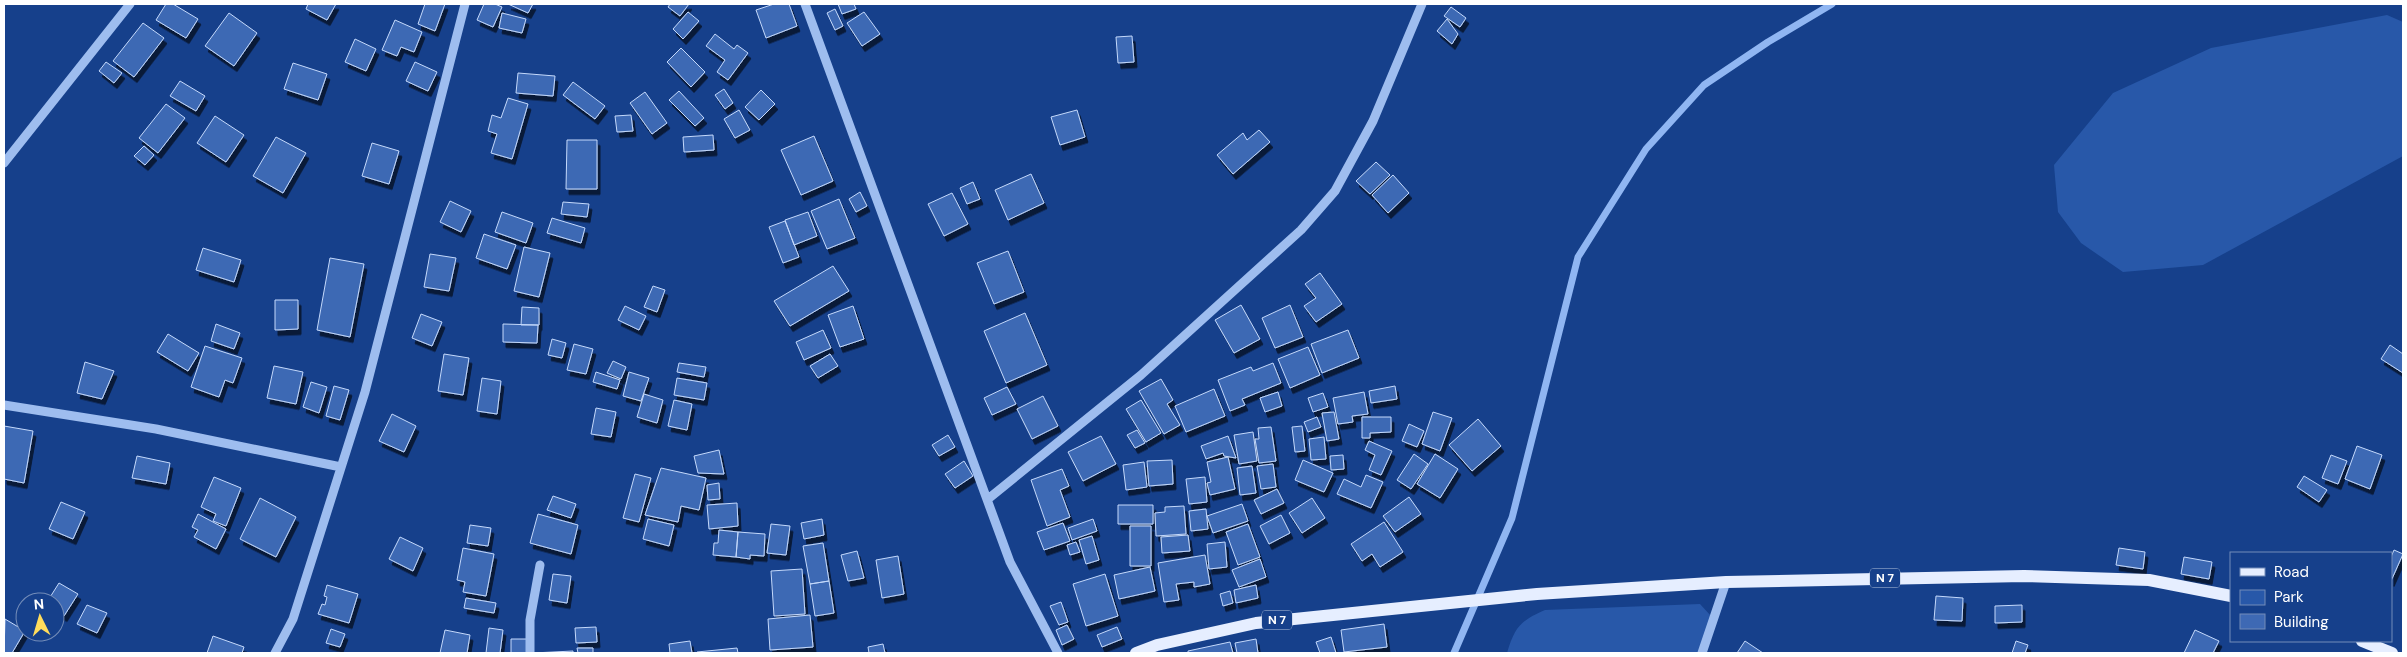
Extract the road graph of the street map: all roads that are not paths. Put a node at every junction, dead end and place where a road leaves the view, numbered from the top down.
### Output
1 (130, 4) edge
2 (465, 4) edge
3 (804, 4) edge
4 (1422, 4) edge
5 (4, 163) edge
6 (4, 405) edge
7 (341, 467) junction
8 (988, 499) junction
9 (540, 564) dead end
10 (1726, 582) junction
11 (2230, 596) edge
12 (2364, 642) edge
13 (275, 653) edge
14 (530, 653) edge
15 (1058, 653) edge
16 (1136, 653) edge
17 (1702, 653) edge
18 (2392, 653) edge

1 - 5 street
2 - 7 street
3 - 8 street
4 - 8 street
6 - 7 street
7 - 13 street
8 - 15 street
9 - 14 street
10 - 11 main road, N 7
10 - 16 main road, N 7
10 - 17 street
12 - 18 main road

